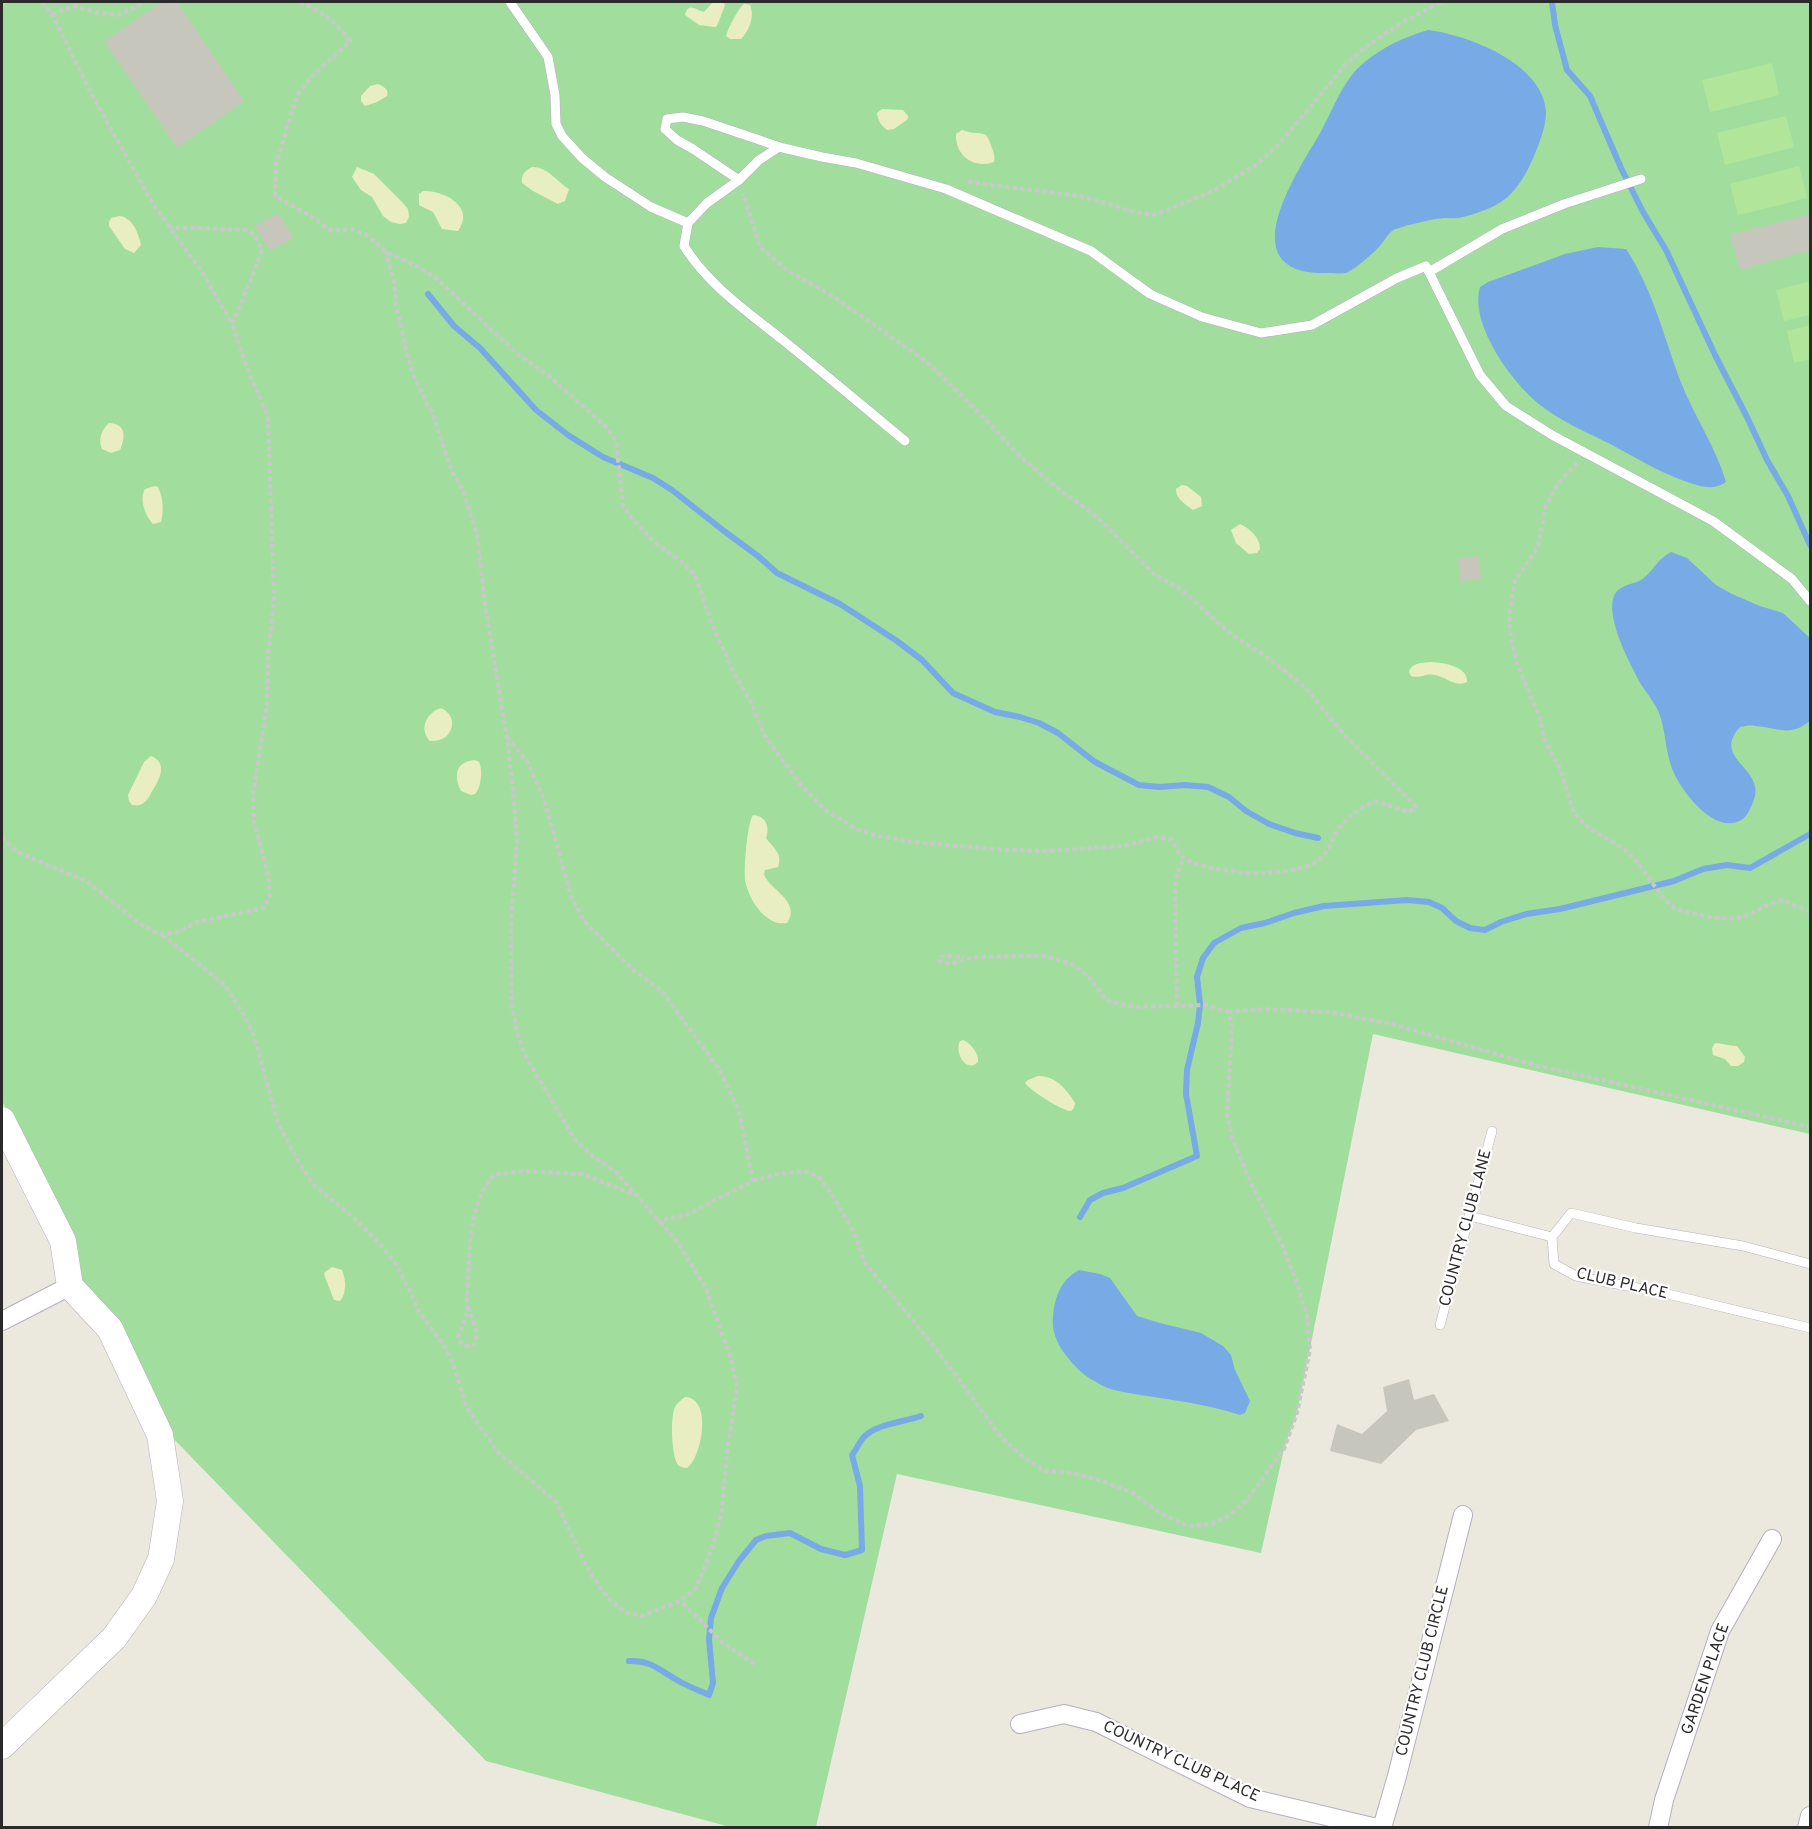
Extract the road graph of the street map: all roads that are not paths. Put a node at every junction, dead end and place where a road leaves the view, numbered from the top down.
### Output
1 (510, 2) edge
2 (779, 147) junction
3 (1641, 179) dead end
4 (739, 180) junction
5 (688, 224) junction
6 (1429, 272) junction
7 (905, 441) dead end
8 (1810, 601) edge
9 (2, 1120) edge
10 (1492, 1131) dead end
11 (1470, 1216) junction
12 (1552, 1237) junction
13 (1810, 1264) edge
14 (70, 1286) junction
15 (2, 1321) edge
16 (1440, 1324) dead end
17 (1810, 1328) edge
18 (1463, 1515) dead end
19 (1772, 1539) dead end
20 (1020, 1724) dead end
21 (2, 1746) edge
22 (1810, 1816) edge
23 (1379, 1827) edge
24 (1659, 1827) edge
25 (1807, 1827) edge

1 - 5 lane
2 - 4 lane
2 - 4 lane
2 - 6 lane
3 - 6 lane
4 - 5 lane
5 - 7 lane
6 - 8 lane
9 - 14 street
10 - 11 lane, COUNTRY CLUB LANE
11 - 12 lane
11 - 16 lane, COUNTRY CLUB LANE
12 - 13 lane
12 - 17 lane, CLUB PLACE
14 - 15 street
14 - 21 street
18 - 23 street, COUNTRY CLUB CIRCLE
19 - 24 street, GARDEN PLACE
20 - 23 street, COUNTRY CLUB PLACE
22 - 25 street

